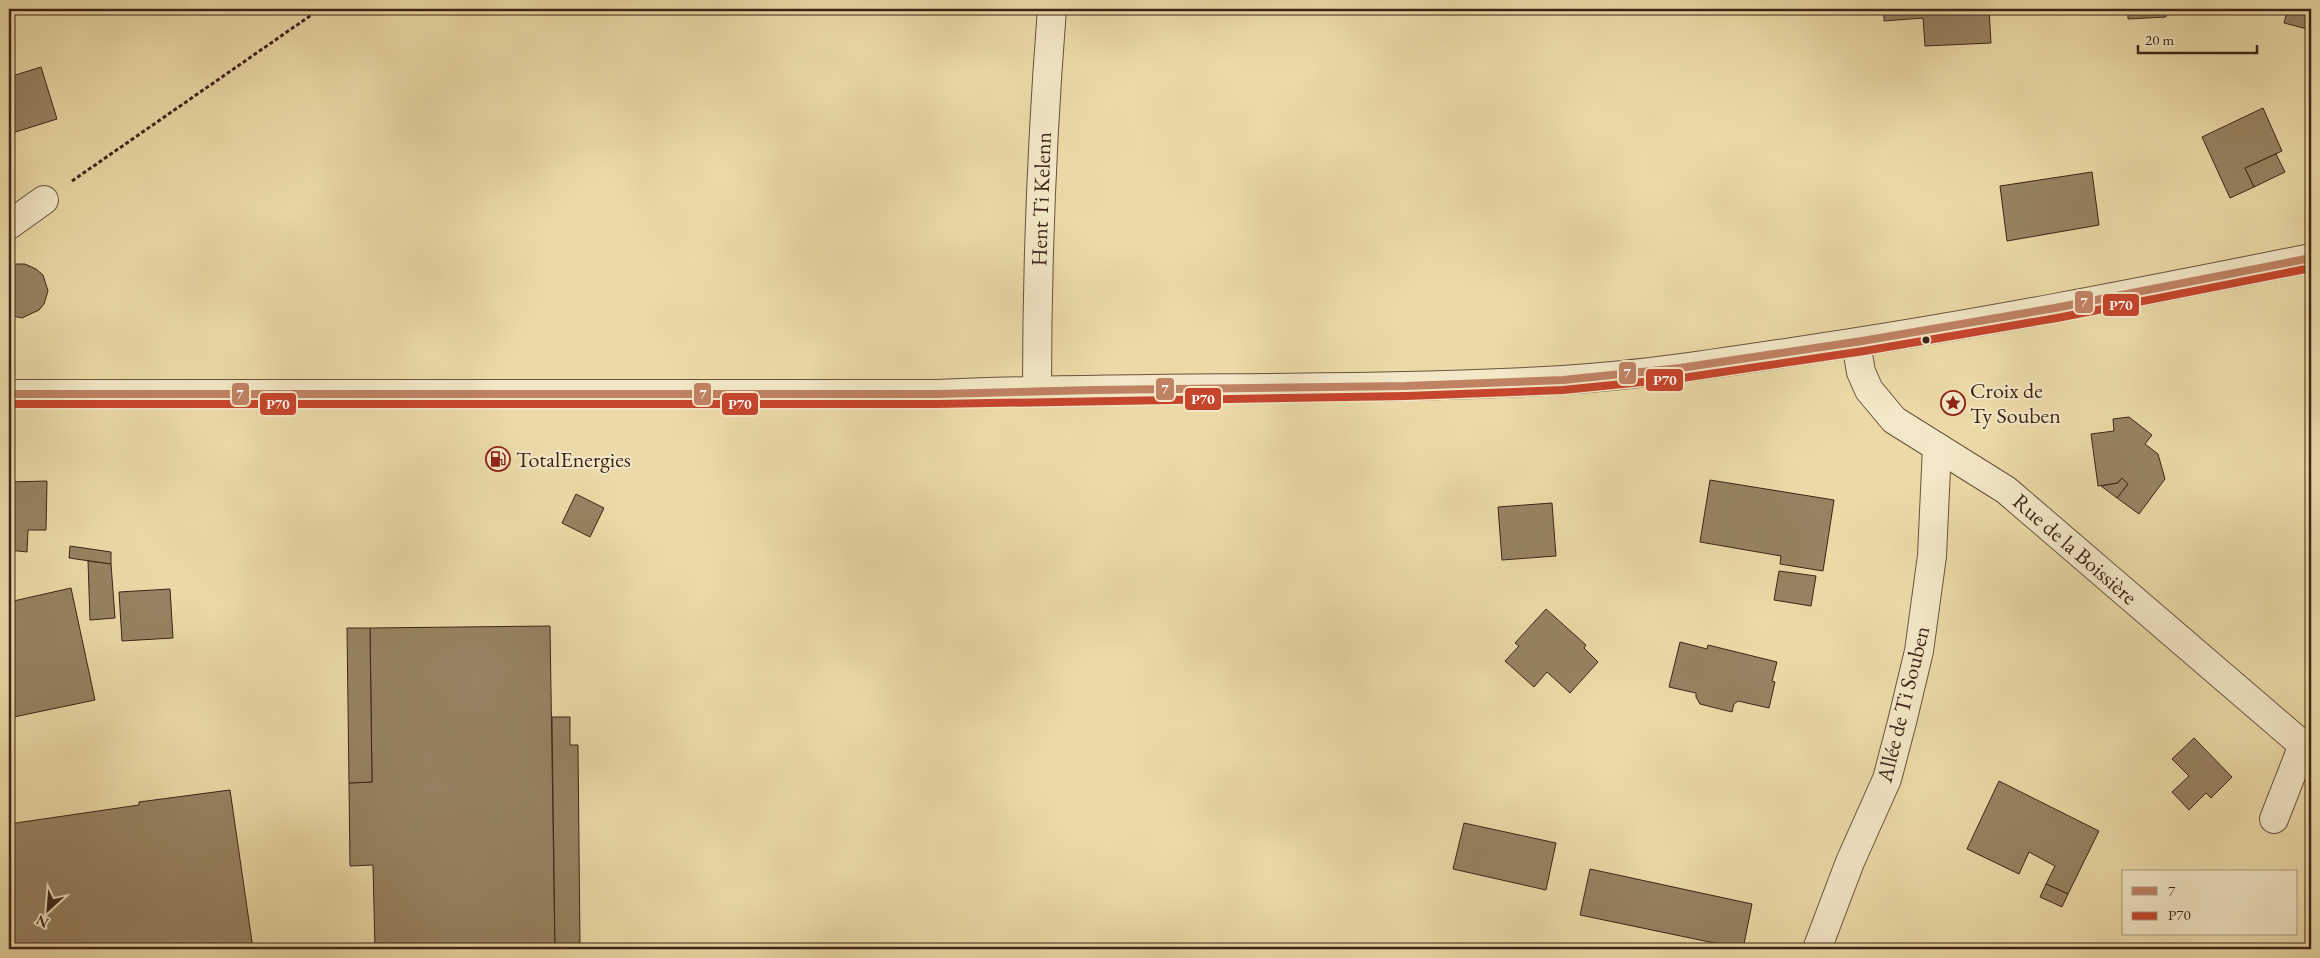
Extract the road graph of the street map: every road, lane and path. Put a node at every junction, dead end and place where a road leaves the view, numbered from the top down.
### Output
1 (320, 9) edge
2 (1052, 9) edge
3 (44, 200) joint
4 (9, 225) edge
5 (2311, 258) edge
6 (1856, 343) junction
7 (1037, 390) junction
8 (9, 394) edge
9 (1938, 447) junction
10 (2307, 748) edge
11 (2274, 819) dead end
12 (1817, 949) edge

1 - 3 path
2 - 7 street, Hent Ti Kelenn
3 - 4 street
5 - 6 street
6 - 7 street
6 - 9 street, Rue de la Boissière
7 - 8 street
9 - 10 street, Rue de la Boissière
9 - 12 street, Allée de Ti Souben
10 - 11 street

